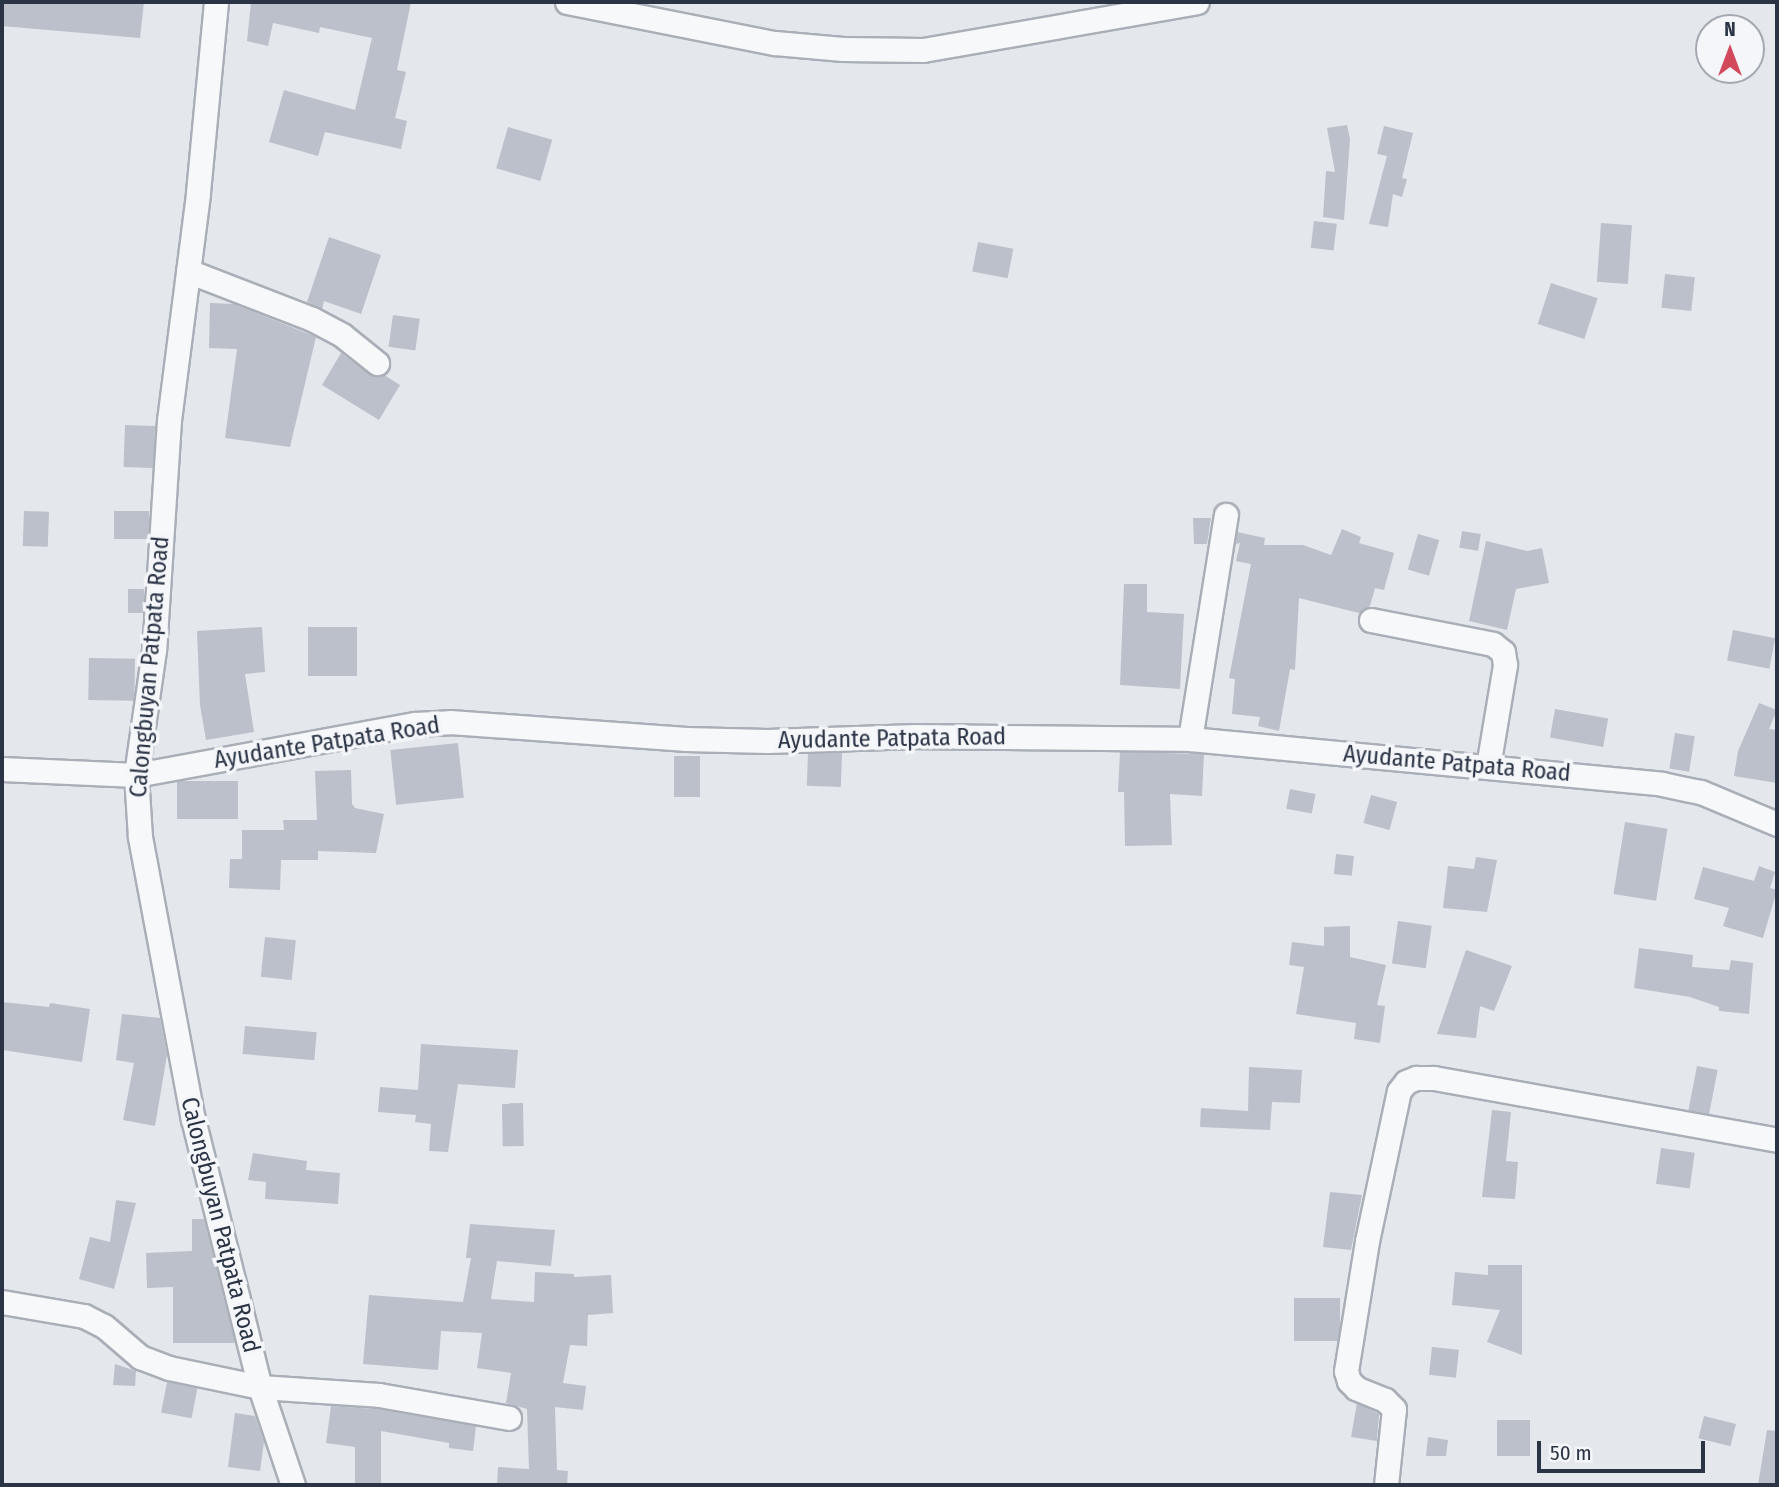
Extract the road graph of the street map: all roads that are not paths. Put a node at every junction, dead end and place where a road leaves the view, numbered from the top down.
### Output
1 (216, 2) edge
2 (567, 2) edge
3 (1197, 2) edge
4 (188, 271) junction
5 (377, 363) dead end
6 (1226, 515) dead end
7 (1371, 620) dead end
8 (1190, 739) junction
9 (1488, 767) junction
10 (2, 769) edge
11 (136, 775) junction
12 (1777, 824) edge
13 (1777, 1140) edge
14 (2, 1302) edge
15 (260, 1387) junction
16 (509, 1418) dead end
17 (293, 1485) edge
18 (1386, 1485) edge

1 - 4 street, Calongbuyan Patpata Road
2 - 3 street
4 - 5 street
4 - 11 street, Calongbuyan Patpata Road
6 - 8 street
7 - 9 street
8 - 9 street, Ayudante Patpata Road
8 - 11 street, Ayudante Patpata Road
9 - 12 street, Ayudante Patpata Road
10 - 11 street, Ayudante Patpata Road
11 - 15 street, Calongbuyan Patpata Road
13 - 18 street
14 - 15 street
15 - 16 street
15 - 17 street, Calongbuyan Patpata Road

